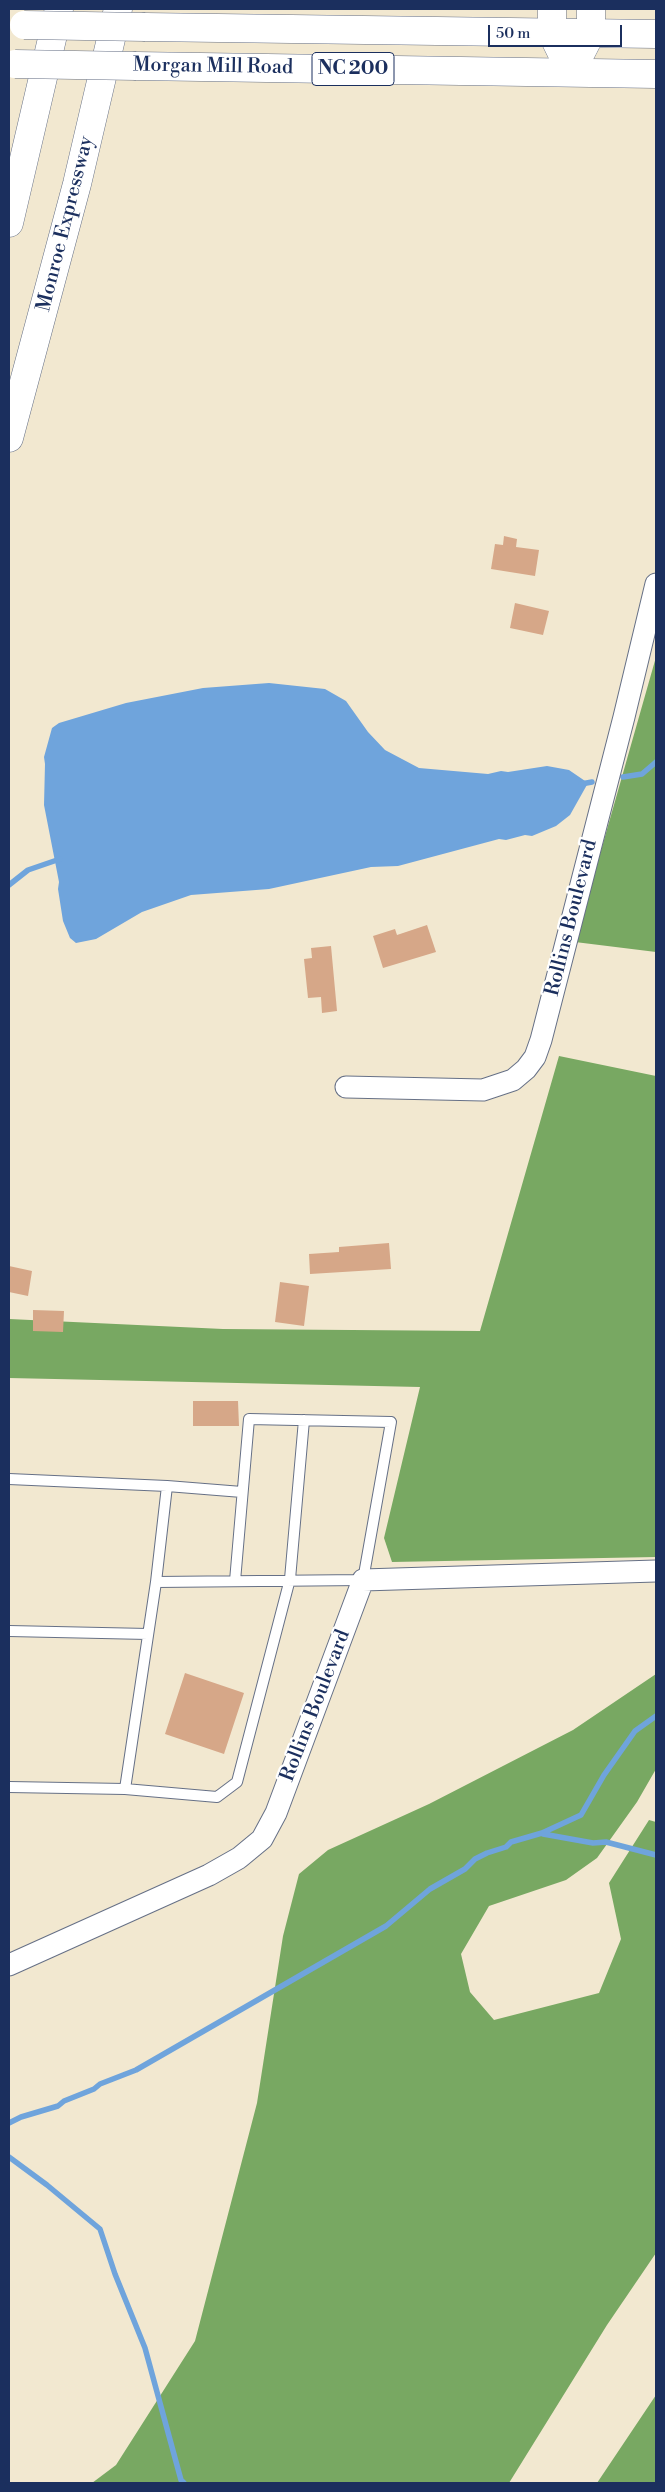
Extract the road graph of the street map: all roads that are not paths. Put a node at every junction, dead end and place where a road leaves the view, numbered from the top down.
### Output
1 (59, 9) edge
2 (118, 9) edge
3 (552, 21) edge
4 (591, 21) edge
5 (16, 25) edge
6 (656, 34) edge
7 (12, 64) edge
8 (570, 72) junction
9 (656, 74) edge
10 (9, 223) edge
11 (9, 438) edge
12 (656, 584) edge
13 (346, 1087) dead end
14 (304, 1420) junction
15 (9, 1479) edge
16 (167, 1486) junction
17 (242, 1492) junction
18 (656, 1571) edge
19 (290, 1580) junction
20 (364, 1580) junction
21 (235, 1581) junction
22 (156, 1582) junction
23 (9, 1631) edge
24 (148, 1634) junction
25 (9, 1787) edge
26 (125, 1789) junction
27 (9, 1965) edge

1 - 10 main road
2 - 11 main road, Monroe Expressway
3 - 4 main road, Morgan Mill Road / NC 200
3 - 5 main road, Morgan Mill Road / NC 200, bridge
3 - 8 main road
4 - 6 main road, Morgan Mill Road / NC 200
4 - 8 main road
7 - 8 main road, Morgan Mill Road / NC 200, bridge
8 - 9 main road, Morgan Mill Road / NC 200
12 - 13 street, Rollins Boulevard
14 - 17 lane
14 - 19 lane
14 - 20 lane
15 - 16 lane
16 - 17 lane
16 - 22 lane
17 - 21 lane
18 - 20 street
19 - 20 lane
19 - 21 lane
19 - 26 lane
20 - 27 street, Rollins Boulevard
21 - 22 lane
22 - 24 lane
23 - 24 lane
24 - 26 lane
25 - 26 lane

